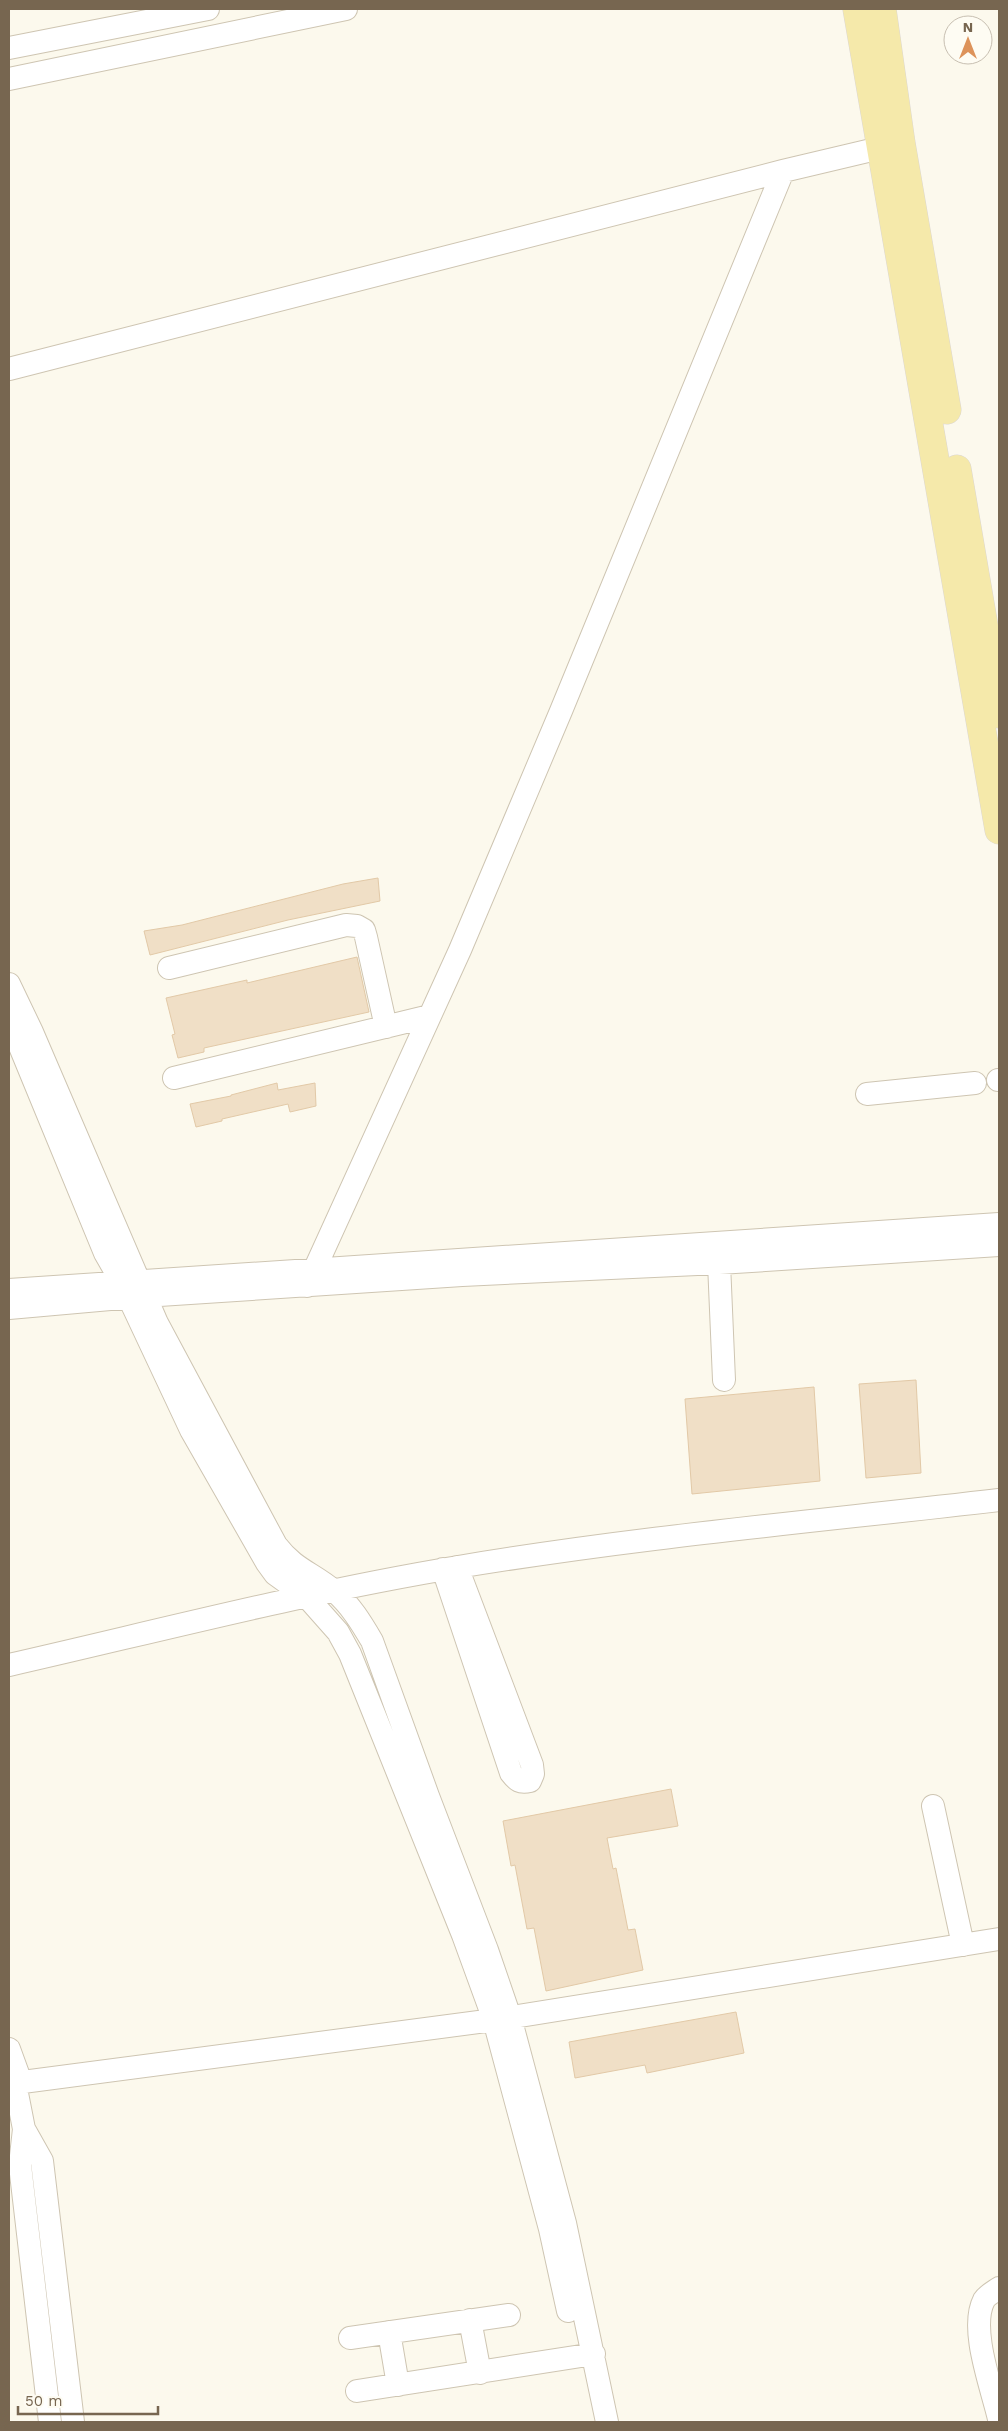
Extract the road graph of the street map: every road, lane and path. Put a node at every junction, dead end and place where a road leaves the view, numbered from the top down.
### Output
1 (208, 9) edge
2 (346, 9) edge
3 (857, 9) edge
4 (882, 9) edge
5 (174, 16) junction
6 (179, 45) junction
7 (9, 48) edge
8 (9, 79) edge
9 (891, 145) junction
10 (783, 171) junction
11 (9, 369) edge
12 (999, 714) edge
13 (999, 830) edge
14 (169, 968) dead end
15 (9, 984) edge
16 (430, 1016) junction
17 (9, 1020) edge
18 (386, 1027) junction
19 (174, 1078) dead end
20 (975, 1082) dead end
21 (867, 1094) dead end
22 (999, 1224) edge
23 (999, 1244) edge
24 (719, 1263) junction
25 (311, 1277) junction
26 (133, 1288) junction
27 (9, 1290) edge
28 (9, 1308) edge
29 (724, 1380) dead end
30 (999, 1500) edge
31 (450, 1568) junction
32 (334, 1591) junction
33 (307, 1597) junction
34 (9, 1665) edge
35 (933, 1806) dead end
36 (999, 1939) edge
37 (962, 1945) junction
38 (502, 2019) junction
39 (9, 2049) edge
40 (15, 2083) edge
41 (24, 2129) junction
42 (999, 2288) edge
43 (509, 2314) dead end
44 (470, 2320) junction
45 (390, 2332) junction
46 (350, 2338) dead end
47 (586, 2356) junction
48 (480, 2373) junction
49 (398, 2385) junction
50 (358, 2391) dead end
51 (999, 2419) edge
52 (50, 2422) edge
53 (73, 2422) edge
54 (592, 2422) edge
55 (607, 2422) edge

1 - 5 street
2 - 6 street
3 - 9 main road
4 - 9 main road
5 - 6 street
5 - 7 street
6 - 8 street
9 - 10 street
9 - 12 main road
9 - 13 main road
10 - 11 street
10 - 16 street
14 - 18 street
15 - 26 street
16 - 18 street
16 - 25 street
17 - 26 street
18 - 19 street
20 - 21 street
22 - 25 street
23 - 24 street
24 - 25 street
24 - 29 street
25 - 26 street
26 - 27 street
26 - 28 street
26 - 32 street
26 - 33 street
30 - 31 street
31 - 31 street
31 - 32 street
32 - 33 street
32 - 38 street
33 - 34 street
33 - 38 street
35 - 37 street
36 - 37 street
37 - 38 street
38 - 40 street
38 - 47 street
39 - 40 street
40 - 41 street
41 - 52 street
41 - 53 street
42 - 51 street
43 - 44 street
44 - 45 street
44 - 48 street
45 - 46 street
45 - 49 street
47 - 48 street
47 - 54 street
47 - 55 street
48 - 49 street
49 - 50 street

